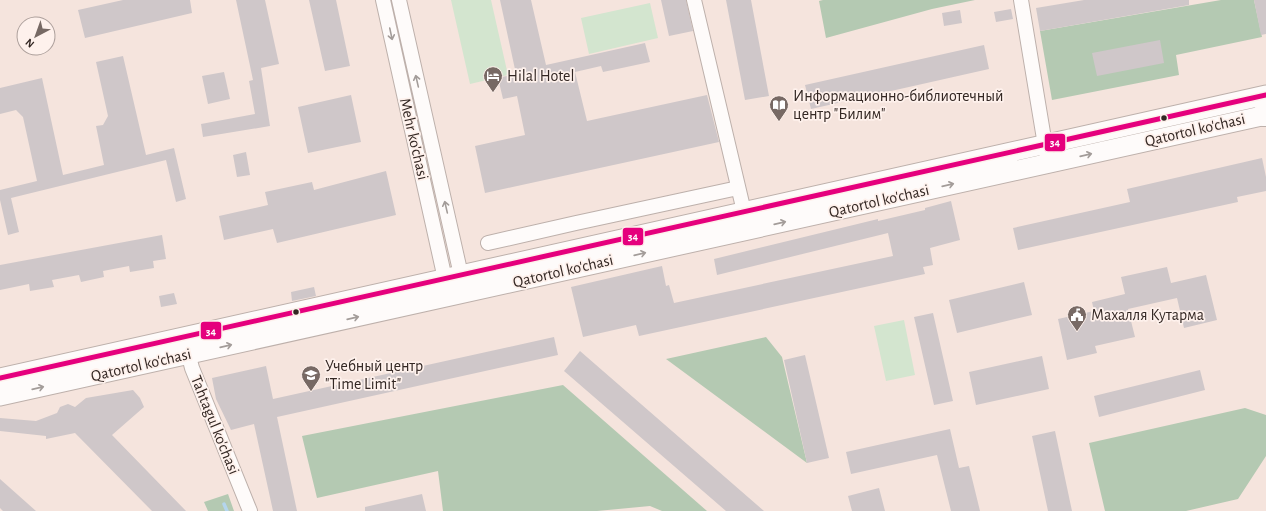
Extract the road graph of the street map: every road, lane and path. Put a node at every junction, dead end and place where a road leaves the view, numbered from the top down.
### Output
1 (383, 0) edge
2 (399, 0) edge
3 (694, 0) edge
4 (1021, 0) edge
5 (1265, 110) edge
6 (1045, 144) junction
7 (1048, 163) junction
8 (738, 188) junction
9 (744, 212) junction
10 (749, 230) junction
11 (488, 243) dead end
12 (455, 286) junction
13 (186, 346) junction
14 (0, 378) edge
15 (0, 396) edge
16 (250, 511) edge

1 -> 12 street, Mehr ko'chasi
12 -> 2 street, Mehr ko'chasi
3 - 8 street
4 - 6 street
5 - 6 main road, Qatortol ko'chasi
7 -> 5 main road, Qatortol ko'chasi
6 - 7 street
6 - 9 main road, Qatortol ko'chasi
10 -> 7 main road, Qatortol ko'chasi
8 - 9 street
8 - 11 street
9 - 10 street
9 - 12 main road, Qatortol ko'chasi
12 -> 10 main road, Qatortol ko'chasi
12 - 13 main road, Qatortol ko'chasi
13 - 14 main road, Qatortol ko'chasi
15 -> 13 main road, Qatortol ko'chasi
13 - 16 street, Tahtagul ko'chasi

